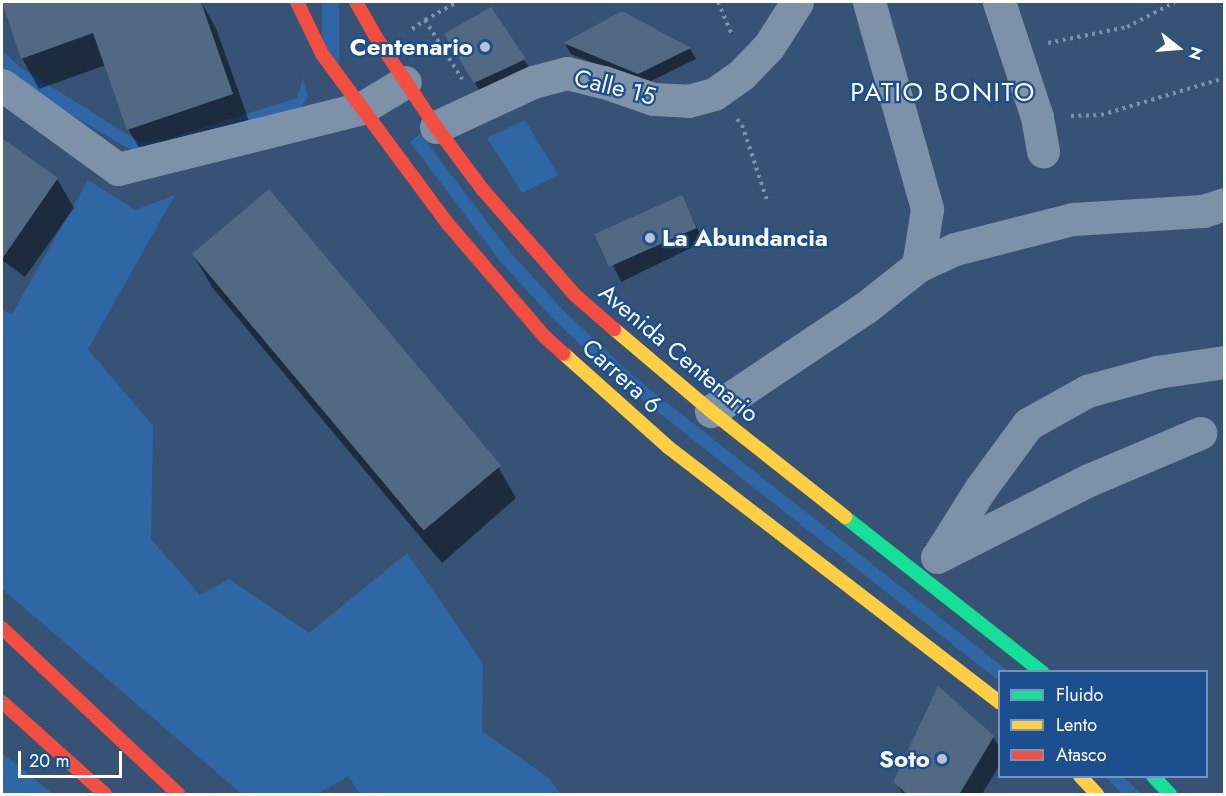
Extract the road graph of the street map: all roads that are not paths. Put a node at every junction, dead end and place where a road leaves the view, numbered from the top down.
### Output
1 (297, 2) edge
2 (357, 2) edge
3 (797, 2) edge
4 (869, 2) edge
5 (999, 2) edge
6 (405, 82) junction
7 (2, 85) edge
8 (362, 108) junction
9 (436, 127) junction
10 (1043, 152) dead end
11 (1224, 204) edge
12 (918, 266) junction
13 (1224, 362) edge
14 (711, 411) junction
15 (1200, 433) dead end
16 (930, 565) junction
17 (2, 628) edge
18 (1040, 670) edge
19 (2, 702) edge
20 (998, 702) edge
21 (1081, 778) edge
22 (1154, 778) edge
23 (105, 795) edge
24 (178, 795) edge
25 (1097, 795) edge
26 (1170, 795) edge

1 - 8 main road, Carrera 6
2 - 6 main road, Avenida Centenario
3 - 9 street, Calle 15
4 - 12 street
5 - 10 street
6 - 8 street
6 - 9 main road, Avenida Centenario
7 - 8 street
8 - 20 main road, Carrera 6
9 - 14 main road, Avenida Centenario
11 - 12 street
12 - 14 street
13 - 16 street
14 - 16 main road, Avenida Centenario
15 - 16 street
16 - 18 main road, Avenida Centenario
17 - 24 main road
19 - 23 main road
21 - 25 main road
22 - 26 main road

